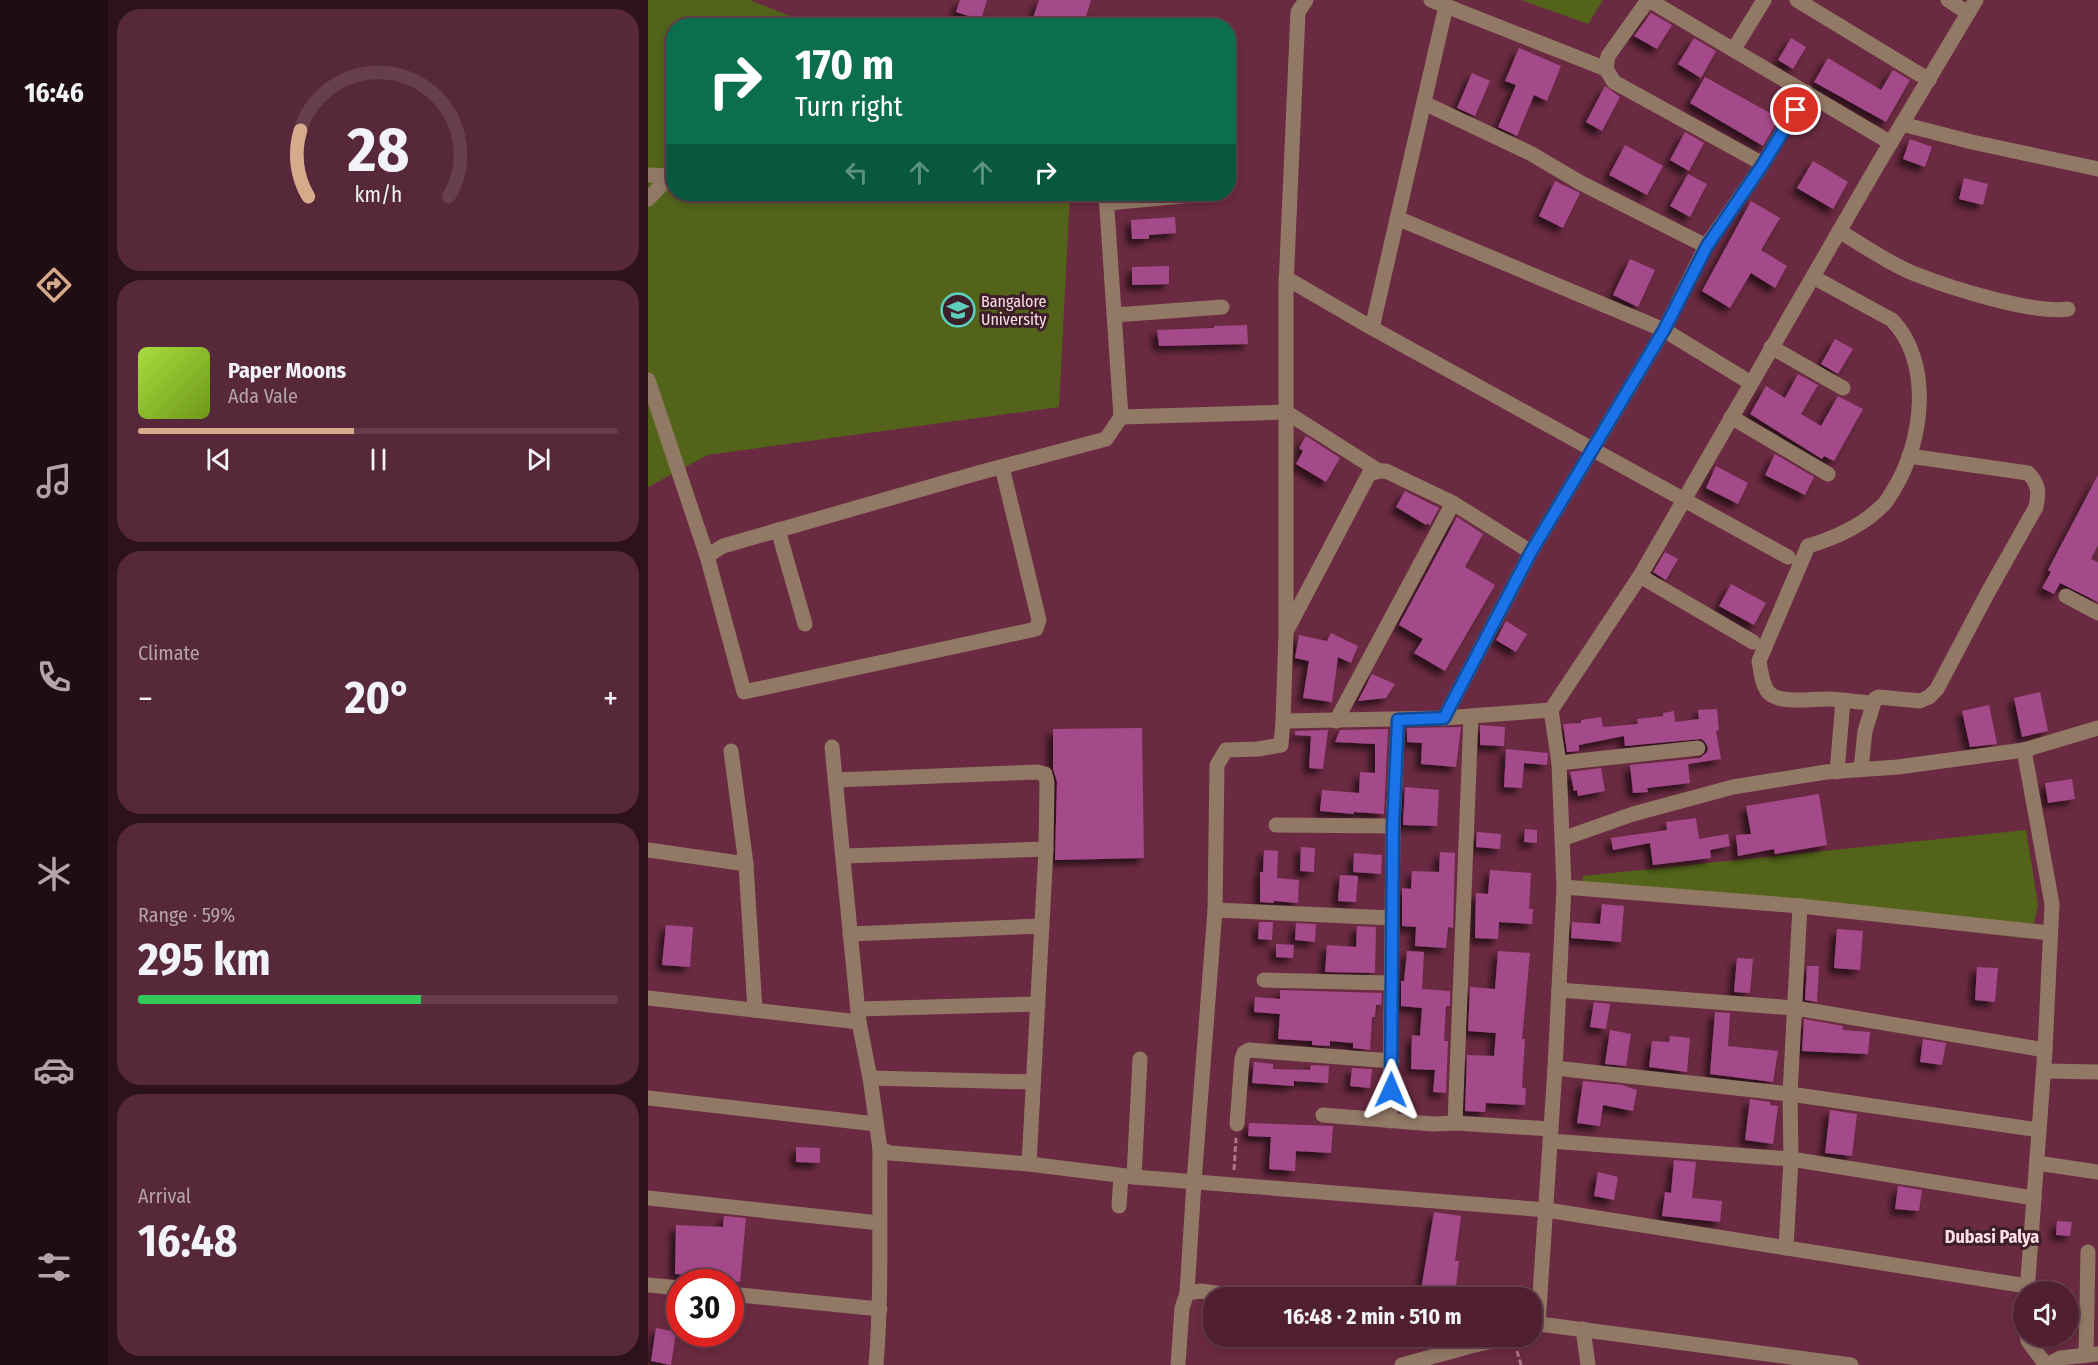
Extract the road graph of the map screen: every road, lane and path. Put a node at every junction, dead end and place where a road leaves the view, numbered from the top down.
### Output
1 (1306, 0) edge
2 (1431, 0) edge
3 (1649, 0) edge
4 (1764, 0) edge
5 (1797, 0) edge
6 (1947, 0) edge
7 (1446, 6) junction
8 (1972, 7) edge
9 (1734, 49) junction
10 (1606, 69) junction
11 (1929, 80) junction
12 (1806, 92) junction
13 (1424, 103) junction
14 (1902, 124) junction
15 (1891, 143) junction
16 (1763, 164) junction
17 (2098, 169) edge
18 (648, 176) edge
19 (666, 176) edge
20 (666, 182) edge
21 (648, 199) edge
22 (1107, 201) edge
23 (1397, 218) junction
24 (1839, 231) junction
25 (1707, 246) junction
26 (1813, 277) junction
27 (1286, 279) junction
28 (1222, 307) dead end
29 (2068, 309) dead end
30 (1115, 315) junction
31 (1372, 328) junction
32 (1664, 330) junction
33 (1771, 347) junction
34 (648, 380) edge
35 (1751, 383) junction
36 (1843, 388) dead end
37 (1286, 412) junction
38 (1121, 417) junction
39 (1731, 417) junction
40 (1592, 449) junction
41 (1909, 456) junction
42 (1002, 467) junction
43 (1379, 471) junction
44 (1828, 474) dead end
45 (1683, 500) junction
46 (1454, 503) junction
47 (778, 531) junction
48 (1531, 552) junction
49 (707, 556) junction
50 (1788, 557) dead end
51 (1640, 576) junction
52 (2066, 596) dead end
53 (2098, 613) edge
54 (805, 624) dead end
55 (1286, 633) junction
56 (1754, 642) dead end
57 (1843, 701) junction
58 (1872, 703) junction
59 (1551, 710) junction
60 (1471, 716) junction
61 (1444, 718) junction
62 (1398, 720) junction
63 (1283, 721) junction
64 (1336, 721) junction
65 (2098, 728) edge
66 (832, 747) dead end
67 (1698, 748) dead end
68 (2024, 750) junction
69 (730, 751) dead end
70 (1559, 762) junction
71 (1861, 770) junction
72 (1837, 772) junction
73 (836, 780) junction
74 (1276, 825) dead end
75 (1393, 826) junction
76 (1562, 839) junction
77 (1046, 849) junction
78 (648, 850) edge
79 (844, 856) junction
80 (746, 864) junction
81 (1564, 887) junction
82 (1800, 906) junction
83 (1215, 910) junction
84 (1392, 918) junction
85 (1042, 926) junction
86 (2050, 933) junction
87 (850, 934) junction
88 (1264, 980) dead end
89 (1391, 984) junction
90 (1558, 990) junction
91 (648, 998) edge
92 (1038, 1004) junction
93 (1795, 1008) junction
94 (754, 1010) junction
95 (859, 1015) junction
96 (2045, 1050) junction
97 (1140, 1059) dead end
98 (1392, 1061) junction
99 (1555, 1068) junction
100 (2044, 1071) junction
101 (2098, 1072) edge
102 (870, 1078) junction
103 (1033, 1082) junction
104 (1790, 1094) junction
105 (648, 1098) edge
106 (1323, 1115) dead end
107 (1390, 1121) junction
108 (1455, 1123) junction
109 (876, 1124) junction
110 (1238, 1124) joint
111 (2039, 1130) junction
112 (1551, 1135) junction
113 (880, 1149) junction
114 (1791, 1159) junction
115 (2037, 1163) junction
116 (1029, 1164) junction
117 (2098, 1172) edge
118 (1127, 1176) junction
119 (1194, 1182) junction
120 (1233, 1185) junction
121 (648, 1198) edge
122 (2034, 1198) junction
123 (1119, 1206) dead end
124 (1547, 1210) junction
125 (879, 1223) junction
126 (1786, 1248) junction
127 (2088, 1252) dead end
128 (2028, 1281) edge
129 (648, 1285) edge
130 (666, 1287) edge
131 (1539, 1287) edge
132 (2013, 1287) edge
133 (1203, 1291) edge
134 (1187, 1293) junction
135 (744, 1295) edge
136 (880, 1309) junction
137 (1542, 1325) edge
138 (1583, 1329) junction
139 (1467, 1347) edge
140 (2032, 1347) edge
141 (2092, 1355) edge
142 (876, 1365) edge
143 (1178, 1365) edge
144 (1402, 1365) edge
145 (1588, 1365) edge
146 (1851, 1365) edge
147 (2046, 1365) edge

1 - 27 street
2 - 7 street
3 - 9 street
3 - 10 street
4 - 9 street
5 - 11 street
6 - 8 street
7 - 10 street
7 - 13 street
8 - 11 street
9 - 12 street
10 - 16 street
11 - 14 street
12 - 15 street
12 - 16 street
13 - 23 street
13 - 25 street
14 - 15 street
14 - 17 street
15 - 24 street
16 - 25 street
18 - 19 street
20 - 21 street
22 - 30 street
23 - 31 street
23 - 32 street
24 - 26 street
24 - 29 street
25 - 32 street
26 - 33 street
26 - 41 street
27 - 31 street
27 - 37 street
28 - 30 street
30 - 38 street
31 - 40 street
32 - 35 street
32 - 40 street
33 - 35 street
33 - 36 street
34 - 49 street
35 - 39 street
37 - 38 street
37 - 43 street
37 - 55 street
38 - 42 street
39 - 44 street
39 - 45 street
40 - 45 street
40 - 48 street
41 - 57 street
41 - 58 street
42 - 47 street
42 - 49 street
43 - 46 street
43 - 55 street
45 - 50 street
45 - 51 street
46 - 48 street
46 - 64 street
47 - 49 street
47 - 54 street
48 - 61 street
51 - 56 street
51 - 59 street
52 - 53 street
55 - 63 street
57 - 58 street
57 - 72 street
58 - 71 street
59 - 60 street
59 - 70 street
60 - 61 street
60 - 108 street
61 - 62 street
62 - 64 street
62 - 75 street
63 - 64 street
63 - 83 street
65 - 68 street
66 - 73 street
67 - 70 street
68 - 71 street
68 - 86 street
69 - 80 street
70 - 76 street
71 - 72 street
72 - 76 street
73 - 77 street
73 - 79 street
74 - 75 street
75 - 84 street
76 - 81 street
77 - 79 street
77 - 85 street
78 - 80 street
79 - 87 street
80 - 94 street
81 - 82 street
81 - 90 street
82 - 86 street
82 - 93 street
83 - 84 street
83 - 119 street
84 - 89 street
85 - 87 street
85 - 92 street
86 - 96 street
87 - 95 street
88 - 89 street
89 - 98 street
90 - 93 street
90 - 99 street
91 - 94 street
92 - 95 street
92 - 103 street
93 - 96 street
93 - 104 street
94 - 95 street
95 - 102 street
96 - 100 street
97 - 118 street
98 - 107 street
98 - 110 street
99 - 104 street
99 - 112 street
100 - 101 street
100 - 111 street
102 - 103 street
102 - 109 street
103 - 116 street
104 - 111 street
104 - 114 street
105 - 109 street
106 - 107 street
107 - 108 street
108 - 112 street
109 - 113 street
110 - 120 path
111 - 115 street
112 - 114 street
112 - 124 street
113 - 116 street
113 - 125 street
114 - 122 street
114 - 126 street
115 - 117 street
115 - 122 street
116 - 118 street
118 - 119 street
118 - 123 street
119 - 120 street
119 - 134 street
120 - 124 street
121 - 125 street
122 - 128 street
124 - 126 street
124 - 131 street
125 - 136 street
126 - 132 street
127 - 141 street
129 - 130 street
133 - 134 street
134 - 143 street
135 - 136 street
136 - 142 street
137 - 138 street
138 - 145 street
138 - 146 street
139 - 144 street
140 - 147 street
141 - 147 street

